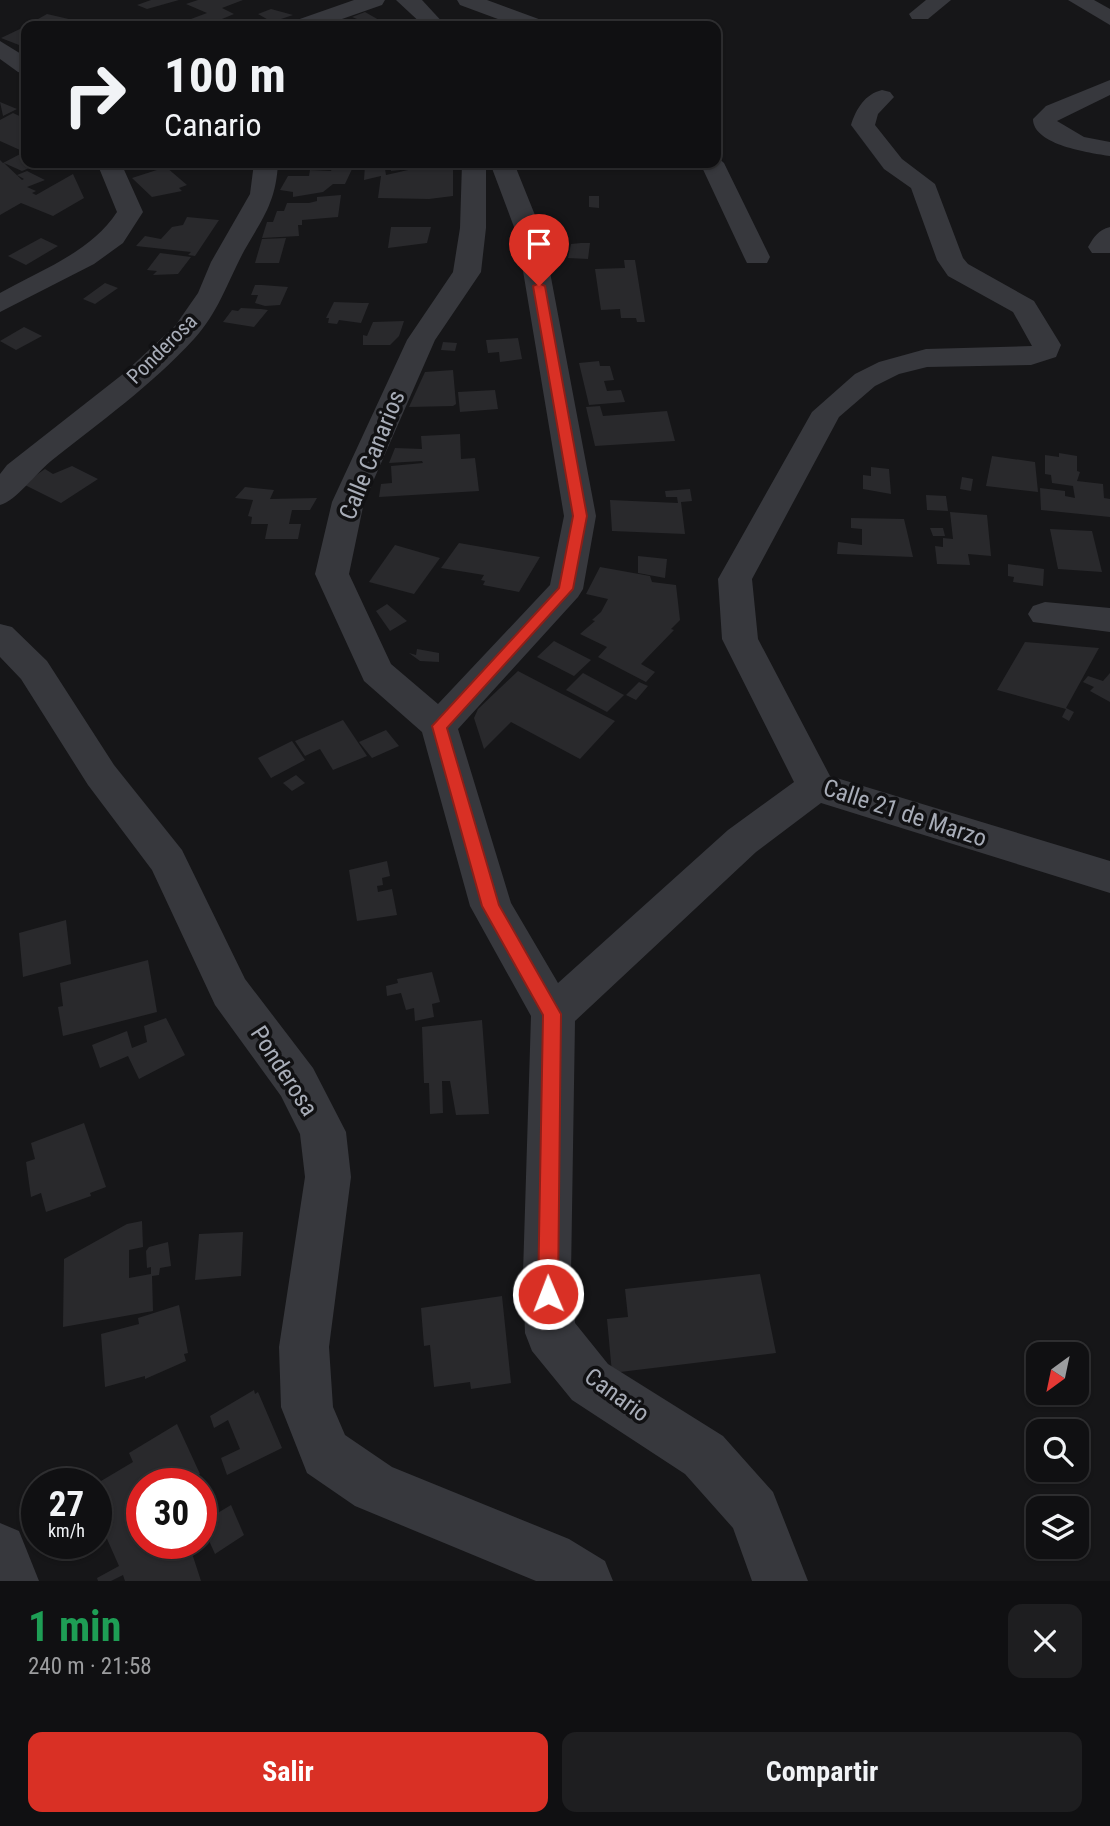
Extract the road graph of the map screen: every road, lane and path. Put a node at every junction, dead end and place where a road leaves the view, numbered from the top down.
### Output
1 (374, 0) edge
2 (407, 0) edge
3 (468, 0) edge
4 (940, 0) edge
5 (1079, 0) edge
6 (920, 13) dead end
7 (1110, 18) edge
8 (316, 21) edge
9 (431, 21) edge
10 (523, 21) edge
11 (0, 47) edge
12 (21, 63) edge
13 (1110, 87) edge
14 (883, 97) dead end
15 (1110, 149) edge
16 (111, 168) edge
17 (266, 168) edge
18 (474, 168) edge
19 (504, 168) edge
20 (714, 168) edge
21 (757, 257) dead end
22 (0, 304) edge
23 (6, 481) edge
24 (1045, 614) dead end
25 (1110, 620) edge
26 (0, 636) edge
27 (439, 726) junction
28 (816, 787) junction
29 (1110, 877) edge
30 (552, 1014) junction
31 (0, 1550) edge
32 (11, 1581) edge
33 (585, 1581) edge
34 (780, 1581) edge

1 - 8 street
2 - 9 street
3 - 10 street
4 - 6 street
5 - 7 street
11 - 12 street
13 - 15 street
14 - 28 street, Calle 21 de Marzo
16 - 22 street
17 - 23 street, Ponderosa
18 - 27 street, Calle Canarios
19 - 27 street
20 - 21 street
24 - 25 street
26 - 33 street, Ponderosa
27 - 30 street
28 - 29 street, Calle 21 de Marzo
28 - 30 street
30 - 34 street, Canario
31 - 32 street

